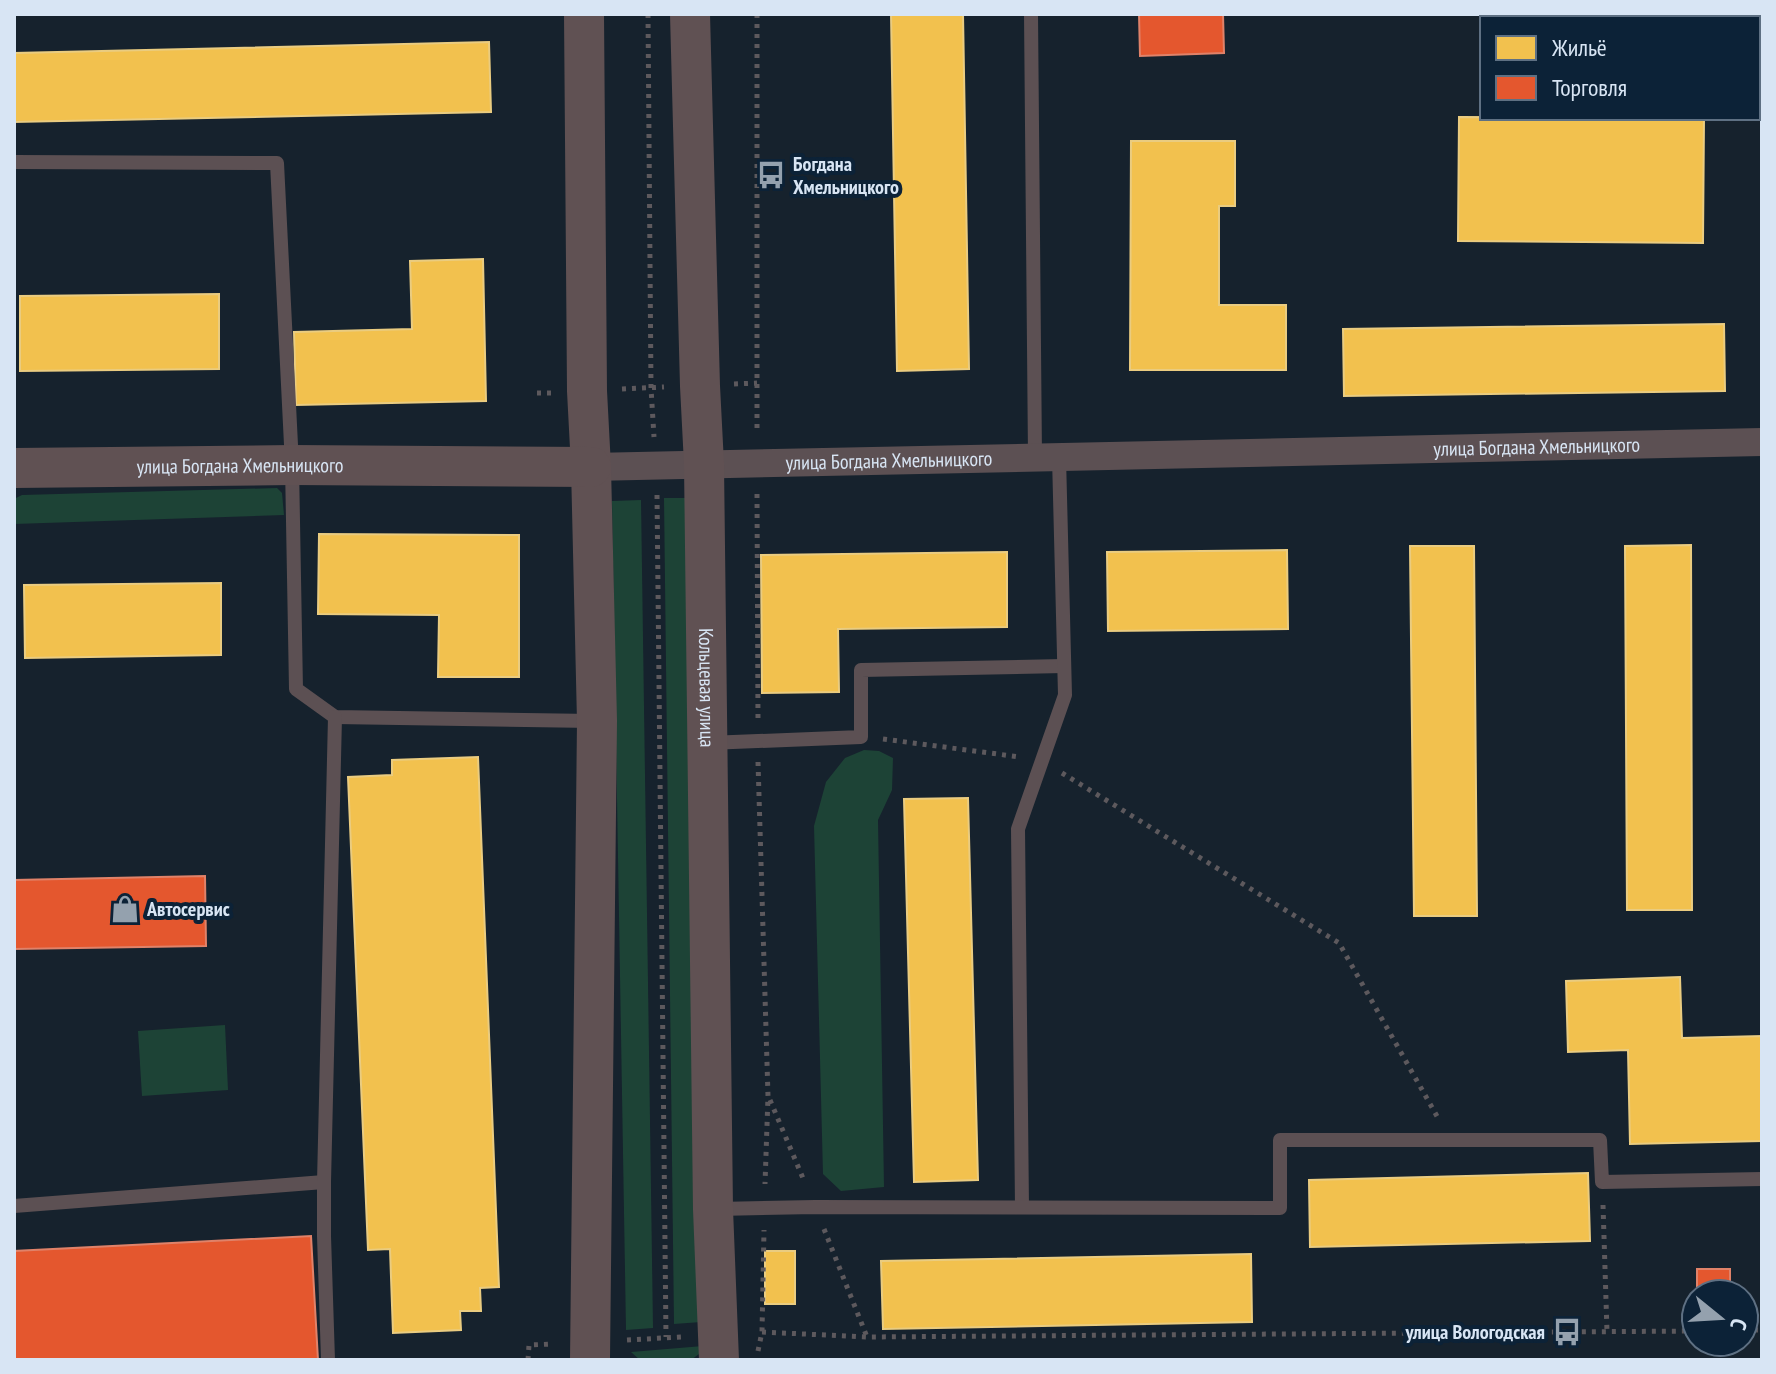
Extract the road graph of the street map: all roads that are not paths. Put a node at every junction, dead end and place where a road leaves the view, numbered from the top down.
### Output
1 (584, 14) edge
2 (690, 14) edge
3 (1031, 14) edge
4 (14, 162) edge
5 (1762, 442) edge
6 (1047, 457) junction
7 (704, 464) junction
8 (292, 465) junction
9 (591, 467) junction
10 (14, 468) edge
11 (1064, 666) junction
12 (335, 717) junction
13 (597, 721) junction
14 (708, 743) junction
15 (1762, 1179) edge
16 (324, 1182) junction
17 (14, 1206) edge
18 (1022, 1207) junction
19 (713, 1209) junction
20 (718, 1348) edge
21 (590, 1351) edge
22 (328, 1360) edge

1 - 9 main road
2 - 7 main road, Кольцевая улица
3 - 6 lane
4 - 8 lane
5 - 6 street, улица Богдана Хмельницкого
6 - 7 street, улица Богдана Хмельницкого
6 - 11 lane
7 - 9 street, улица Богдана Хмельницкого
7 - 14 main road, Кольцевая улица
8 - 9 main road, улица Богдана Хмельницкого
8 - 10 main road, улица Богдана Хмельницкого
8 - 12 lane
9 - 13 main road
11 - 14 lane
11 - 18 lane
12 - 13 lane
12 - 16 lane
13 - 21 main road
14 - 19 main road, Кольцевая улица
15 - 18 lane
16 - 17 lane
16 - 22 lane
18 - 19 lane
19 - 20 main road, Кольцевая улица

